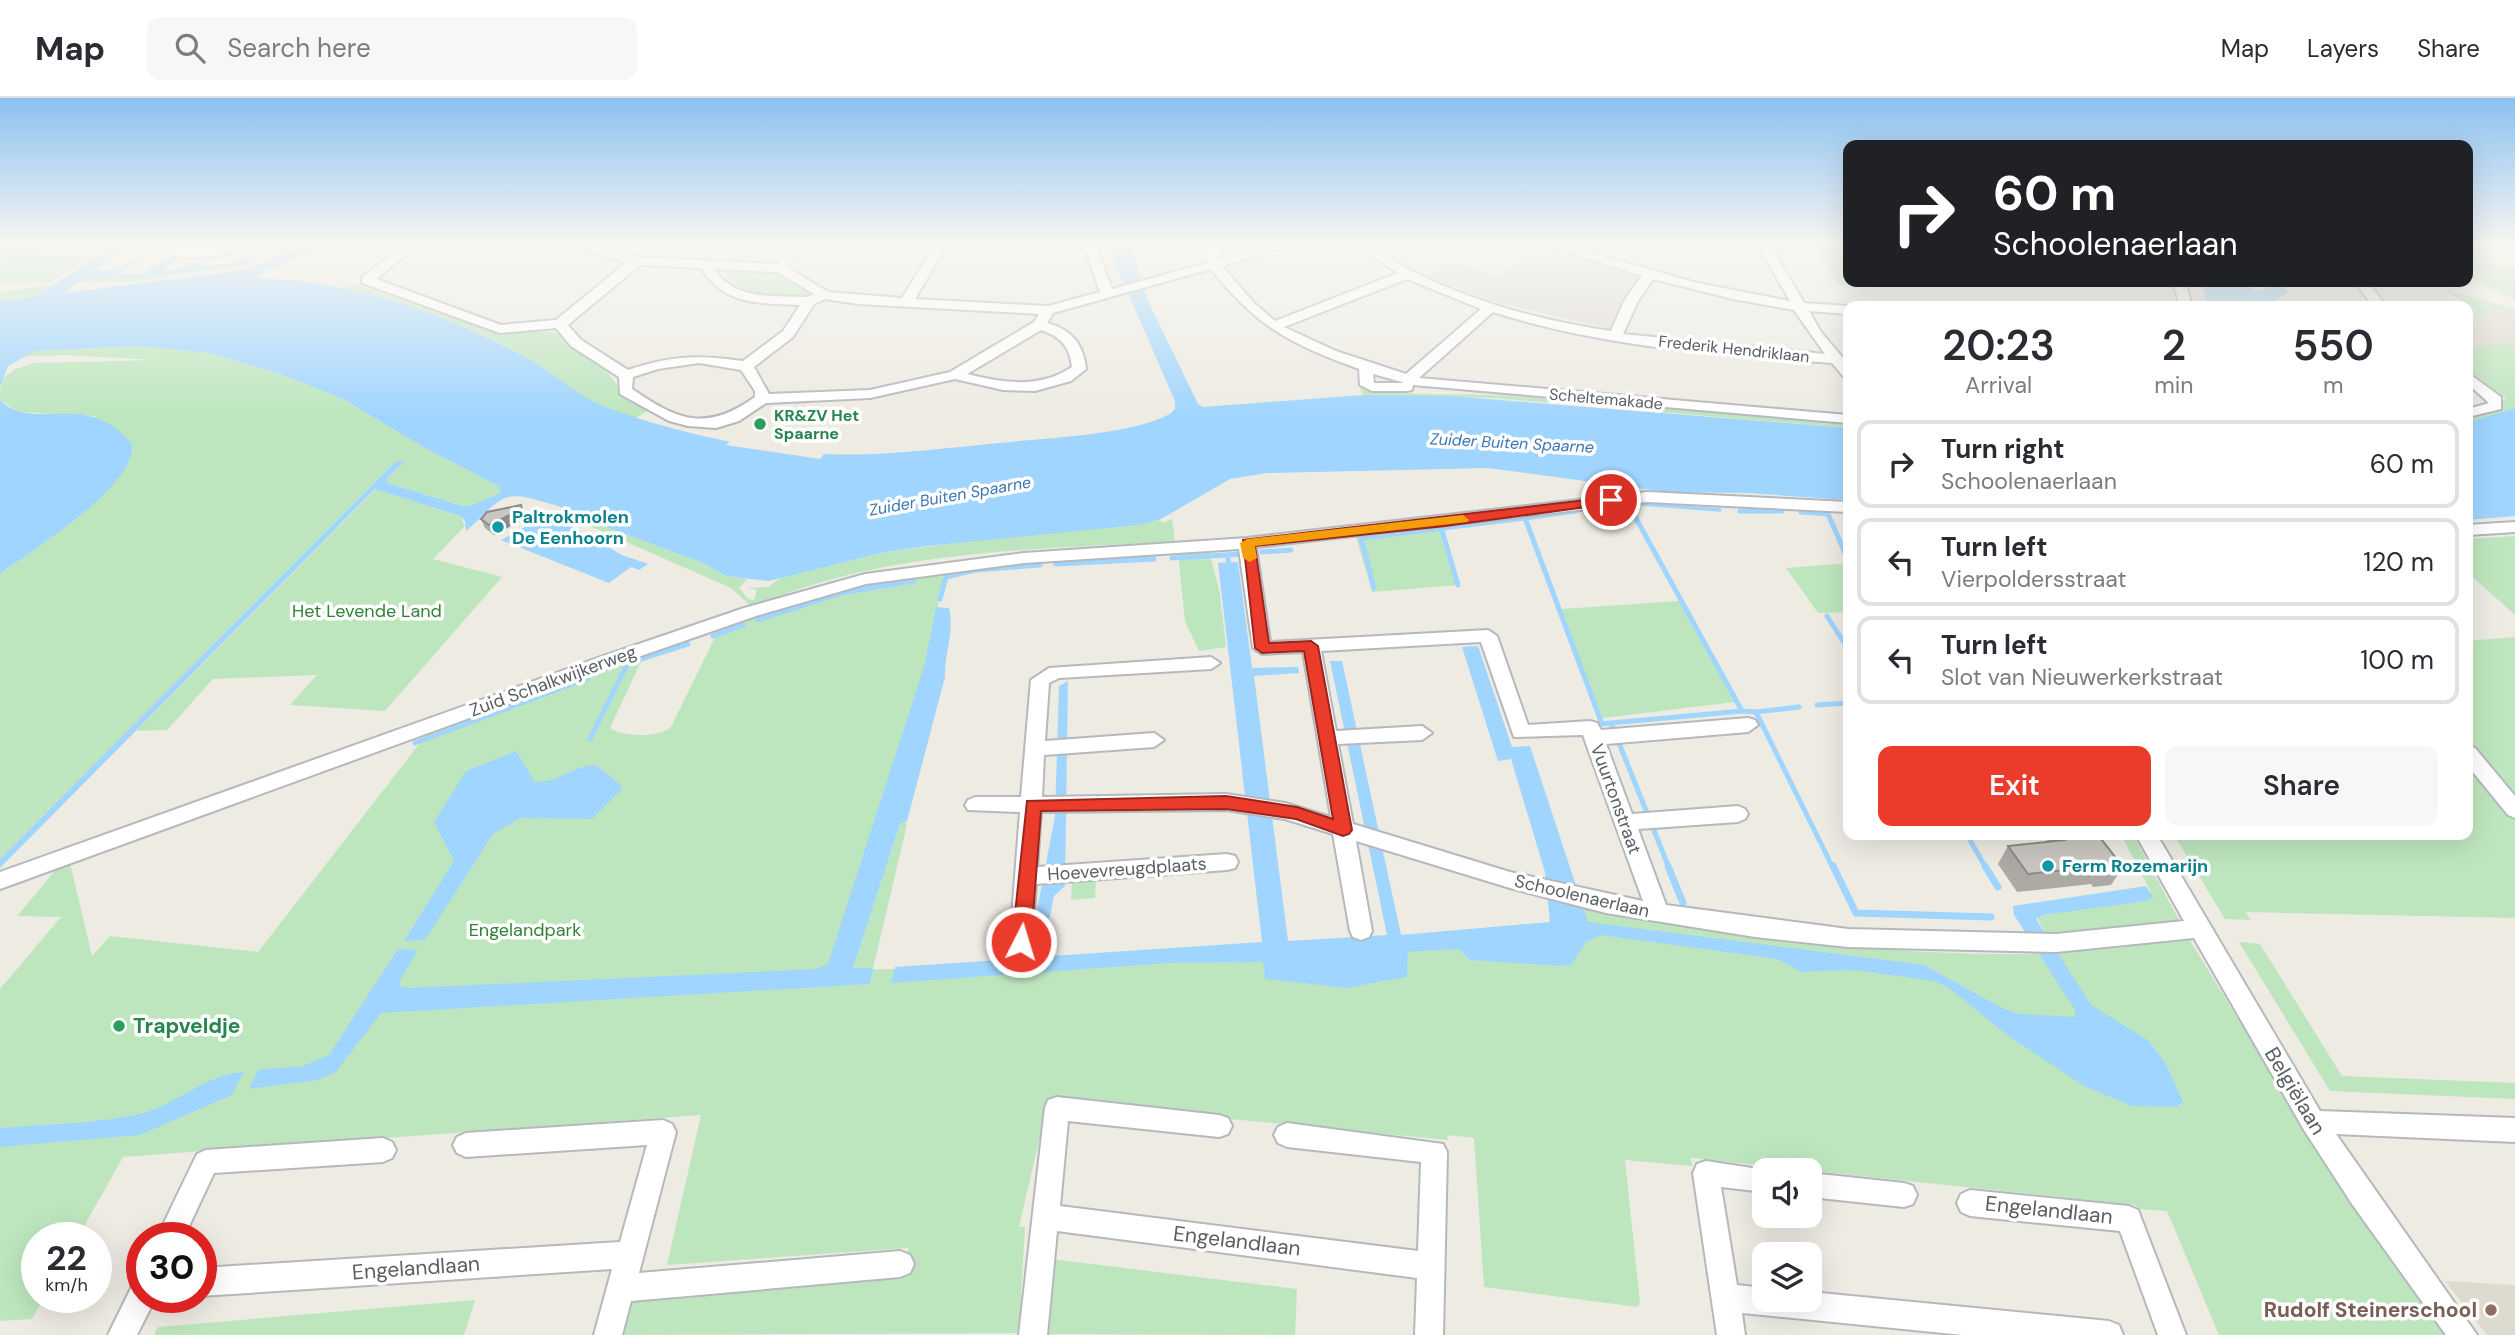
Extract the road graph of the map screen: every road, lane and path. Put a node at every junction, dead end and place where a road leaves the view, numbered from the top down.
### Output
1 (421, 301) edge
2 (588, 301) edge
3 (805, 301) edge
4 (809, 301) joint
5 (870, 301) edge
6 (1080, 301) edge
7 (1245, 301) edge
8 (1339, 301) edge
9 (1472, 301) edge
10 (1631, 301) edge
11 (1767, 301) edge
12 (1795, 301) edge
13 (906, 303) joint
14 (1490, 308) junction
15 (1799, 308) junction
16 (1048, 310) junction
17 (1843, 310) edge
18 (560, 324) junction
19 (1038, 325) junction
20 (1274, 326) junction
21 (1616, 335) junction
22 (1835, 359) junction
23 (747, 366) junction
24 (1366, 367) junction
25 (1843, 368) edge
26 (626, 375) junction
27 (955, 375) junction
28 (1408, 380) junction
29 (2473, 381) edge
30 (1425, 384) junction
31 (762, 399) junction
32 (2473, 412) edge
33 (1843, 419) edge
34 (1843, 507) edge
35 (2515, 527) edge
36 (2473, 530) edge
37 (1247, 543) junction
38 (1311, 646) junction
39 (1211, 663) dead end
40 (1748, 725) dead end
41 (1422, 733) dead end
42 (1332, 737) junction
43 (1609, 737) junction
44 (1154, 740) dead end
45 (1041, 748) junction
46 (2473, 759) edge
47 (975, 805) dead end
48 (1039, 805) junction
49 (2515, 810) edge
50 (1738, 814) dead end
51 (1630, 822) junction
52 (1351, 832) junction
53 (2149, 840) edge
54 (1227, 862) dead end
55 (1033, 876) junction
56 (0, 881) edge
57 (1658, 913) junction
58 (2199, 928) junction
59 (1361, 931) dead end
60 (1021, 942) dead end
61 (2313, 1122) junction
62 (1219, 1126) dead end
63 (2515, 1130) edge
64 (1287, 1135) dead end
65 (466, 1145) dead end
66 (383, 1150) dead end
67 (1752, 1179) edge
68 (1822, 1186) edge
69 (1904, 1195) dead end
70 (1970, 1203) dead end
71 (1045, 1217) junction
72 (177, 1222) edge
73 (631, 1255) junction
74 (900, 1264) dead end
75 (1429, 1266) junction
76 (217, 1281) edge
77 (620, 1288) junction
78 (1725, 1298) junction
79 (133, 1313) edge
80 (122, 1335) edge
81 (608, 1335) edge
82 (1033, 1335) edge
83 (1429, 1335) edge
84 (1731, 1335) edge
85 (2109, 1335) edge
86 (2172, 1335) edge
87 (2463, 1335) edge

1 - 18 street
2 - 18 street
3 - 4 street
4 - 23 street
5 - 13 street
6 - 16 street
7 - 20 street
8 - 20 street
9 - 14 street, Frederik Hendriklaan
10 - 21 street
11 - 15 street
12 - 15 street
13 - 16 street
14 - 21 street, Frederik Hendriklaan
14 - 28 street
15 - 17 street
15 - 22 street
16 - 19 street
18 - 26 street
19 - 27 street
19 - 27 street
20 - 24 street
21 - 22 street, Frederik Hendriklaan
22 - 25 street
23 - 26 street
23 - 31 street
24 - 28 street, Scheltemakade
24 - 30 street
26 - 31 street
27 - 31 street
28 - 30 street, Scheltemakade
29 - 32 street
30 - 33 street, Scheltemakade
34 - 37 street, Zuid Schalkwijkerweg
35 - 36 street
37 - 38 street
37 - 56 street, Zuid Schalkwijkerweg
38 - 42 street
38 - 43 street, Vuurtonstraat
39 - 45 street
40 - 43 street
41 - 42 street
42 - 52 street
43 - 51 street, Vuurtonstraat
44 - 45 street
45 - 48 street
46 - 49 street
47 - 48 street, Schoolenaerlaan
48 - 52 street, Schoolenaerlaan
48 - 55 street
50 - 51 street
51 - 57 street, Vuurtonstraat
52 - 57 street, Schoolenaerlaan
52 - 59 street
53 - 58 street, Belgiëlaan
54 - 55 street, Hoevevreugdplaats
55 - 60 street
57 - 58 street, Schoolenaerlaan
58 - 61 street, Belgiëlaan
61 - 63 street
61 - 87 street, Belgiëlaan
62 - 71 street
64 - 75 street
65 - 73 street
66 - 72 street
67 - 78 street
68 - 69 street
70 - 86 street, Engelandlaan
71 - 75 street, Engelandlaan
71 - 82 street
73 - 76 street, Engelandlaan
73 - 77 street
74 - 77 street
75 - 83 street
77 - 81 street
78 - 84 street
78 - 85 street
79 - 80 street

